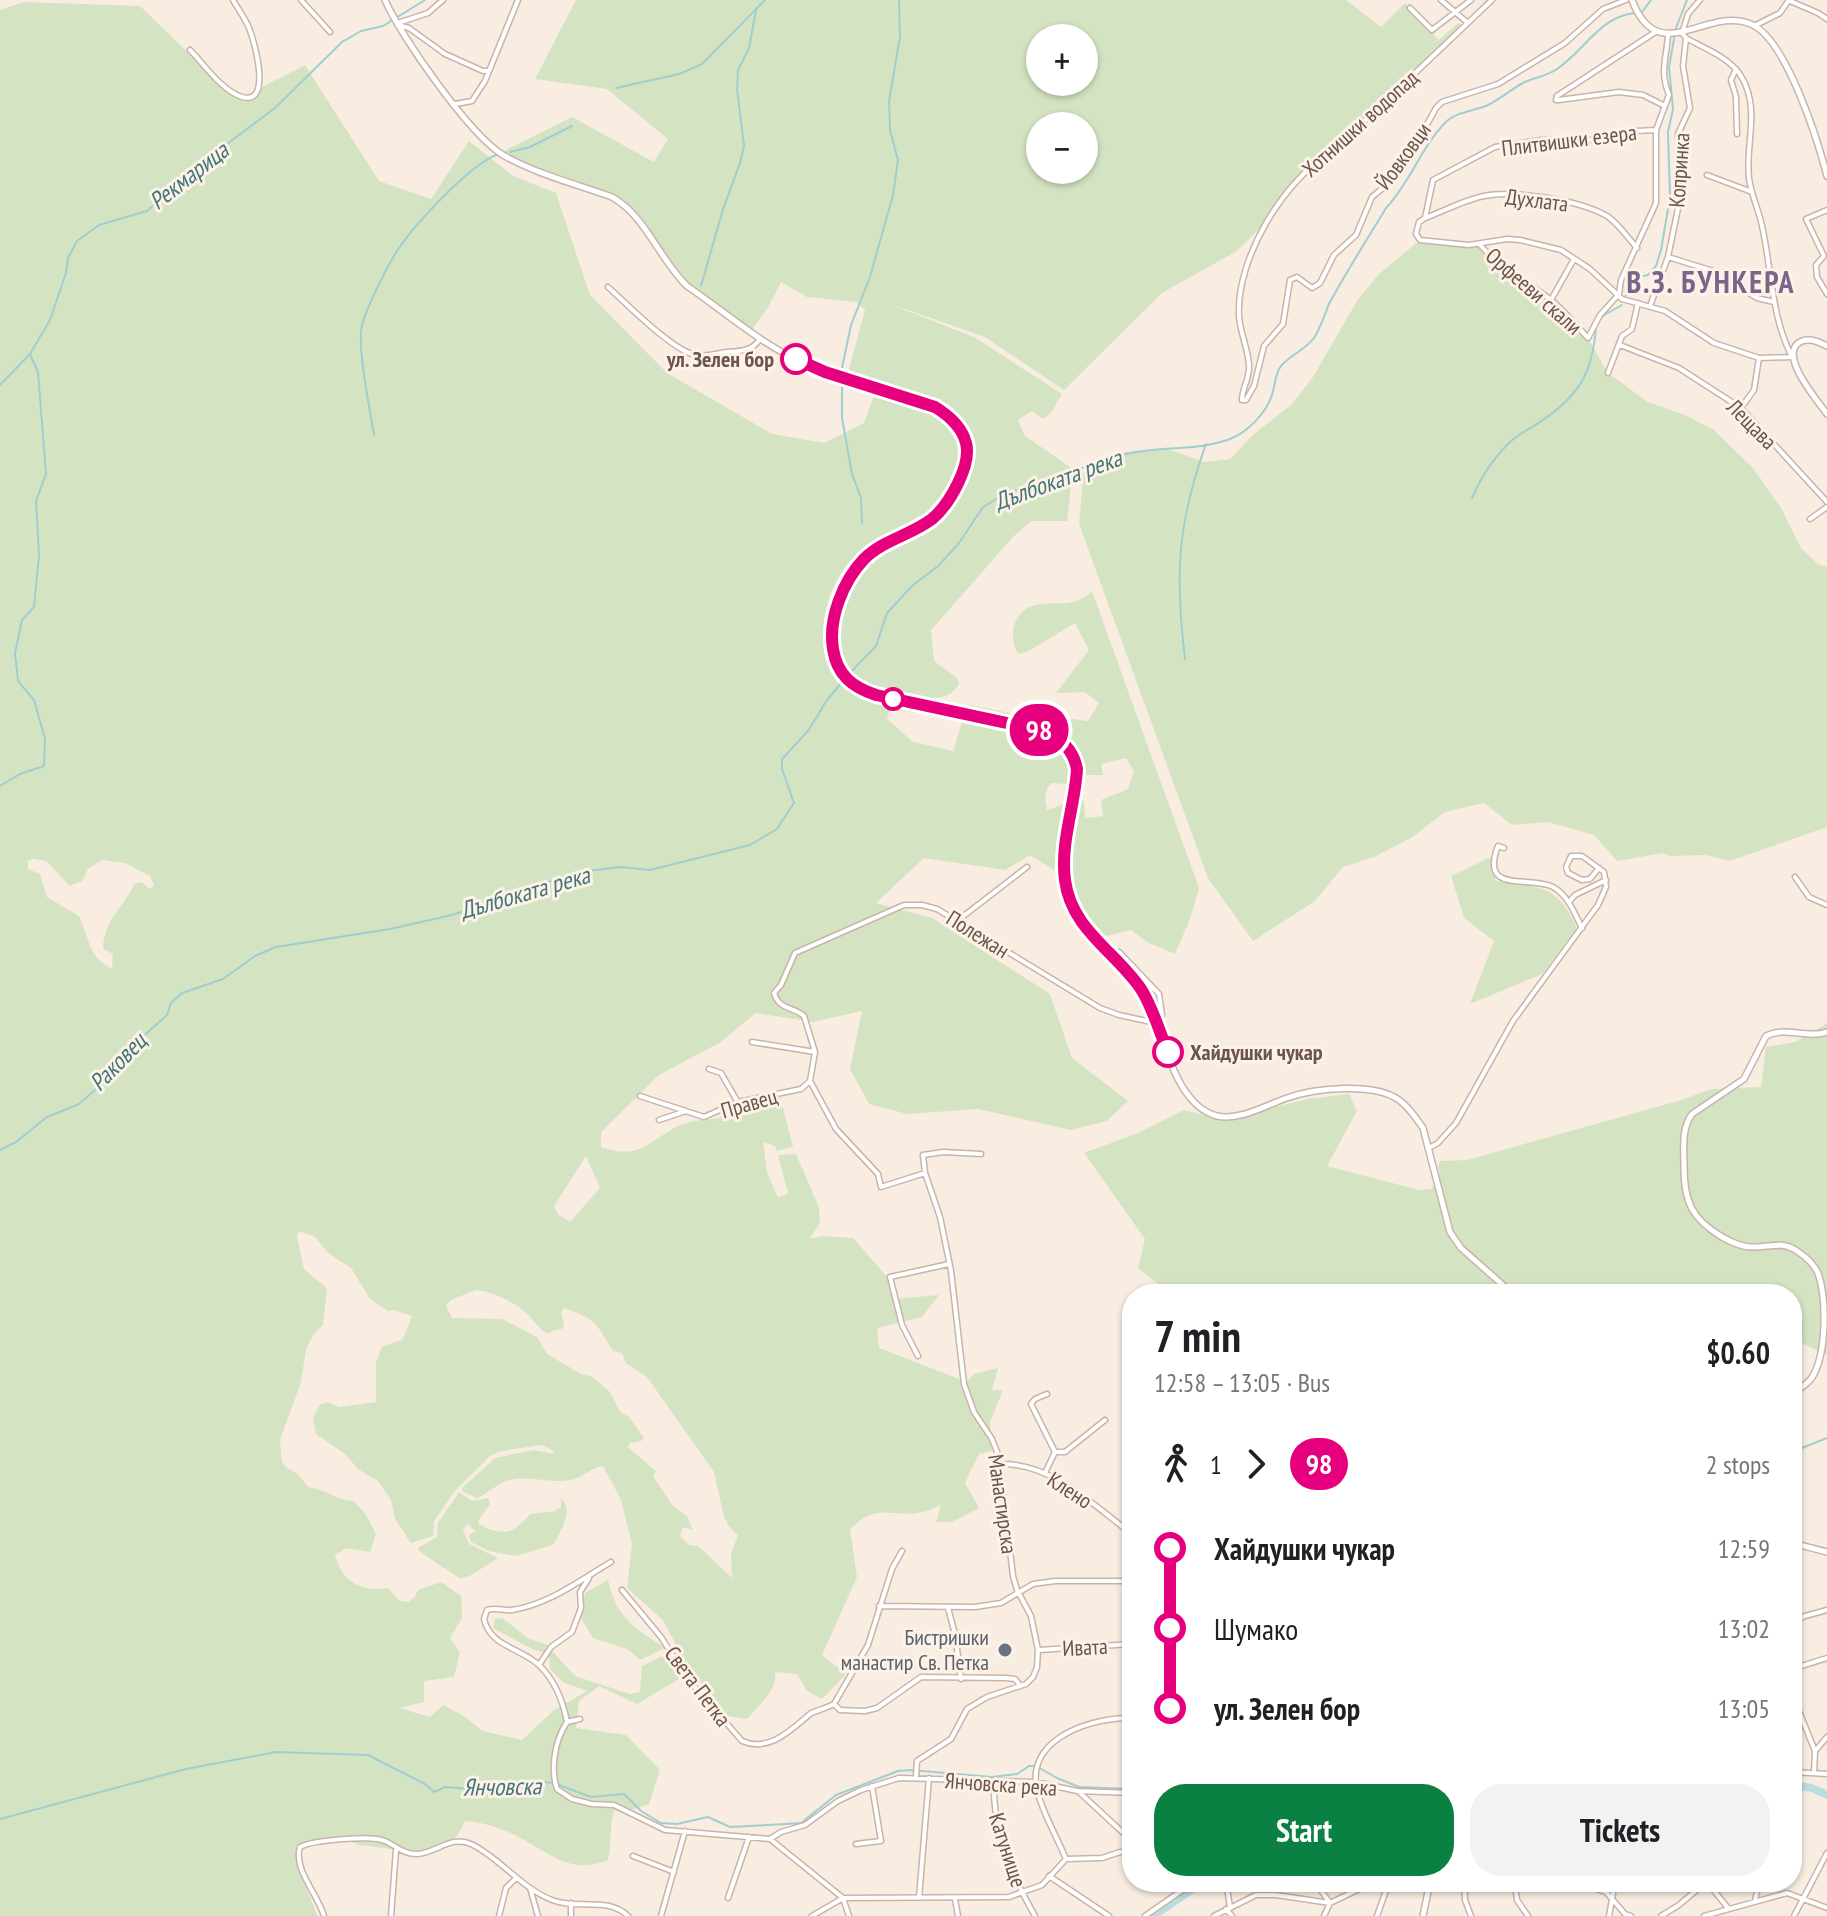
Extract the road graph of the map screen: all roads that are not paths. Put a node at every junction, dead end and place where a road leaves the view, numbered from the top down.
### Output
1 (233, 0) edge
2 (301, 0) edge
3 (385, 0) edge
4 (443, 0) edge
5 (518, 0) edge
6 (1441, 0) edge
7 (1471, 0) edge
8 (1492, 0) edge
9 (1628, 0) edge
10 (1700, 0) edge
11 (1789, 0) edge
12 (1410, 8) dead end
13 (1458, 12) junction
14 (1827, 19) edge
15 (394, 21) junction
16 (1468, 23) junction
17 (1754, 26) junction
18 (1657, 31) junction
19 (330, 32) dead end
20 (1668, 34) junction
21 (1684, 36) junction
22 (190, 50) dead end
23 (1736, 69) junction
24 (488, 71) junction
25 (455, 104) junction
26 (1665, 106) junction
27 (1656, 130) junction
28 (1737, 134) dead end
29 (1707, 175) dead end
30 (1827, 176) edge
31 (1752, 192) junction
32 (1827, 210) edge
33 (1425, 218) junction
34 (1480, 245) junction
35 (1637, 248) junction
36 (1668, 257) junction
37 (1574, 259) junction
38 (608, 287) dead end
39 (1619, 294) junction
40 (1827, 294) edge
41 (1551, 300) junction
42 (1774, 302) junction
43 (1638, 303) junction
44 (1650, 307) junction
45 (761, 338) junction
46 (1620, 345) junction
47 (1827, 346) edge
48 (1792, 357) junction
49 (1759, 358) junction
50 (1608, 373) dead end
51 (1242, 400) joint
52 (1741, 408) junction
53 (1827, 414) edge
54 (1827, 504) edge
55 (1810, 519) dead end
56 (1504, 848) dead end
57 (1027, 867) dead end
58 (1599, 868) junction
59 (1795, 877) dead end
60 (1606, 880) junction
61 (1569, 902) junction
62 (1827, 905) edge
63 (957, 921) junction
64 (1582, 928) junction
65 (1119, 952) dead end
66 (1156, 1023) junction
67 (1827, 1032) edge
68 (752, 1042) dead end
69 (815, 1052) junction
70 (709, 1069) dead end
71 (810, 1081) junction
72 (640, 1096) dead end
73 (738, 1102) junction
74 (686, 1111) junction
75 (659, 1120) dead end
76 (1429, 1148) junction
77 (981, 1154) dead end
78 (925, 1173) junction
79 (949, 1264) junction
80 (1502, 1284) edge
81 (918, 1356) dead end
82 (1802, 1386) edge
83 (1047, 1394) dead end
84 (1105, 1420) dead end
85 (1055, 1452) junction
86 (1000, 1464) junction
87 (1045, 1473) junction
88 (1122, 1526) edge
89 (1802, 1546) edge
90 (902, 1551) dead end
91 (1827, 1552) edge
92 (611, 1562) dead end
93 (589, 1577) junction
94 (1122, 1581) edge
95 (622, 1590) dead end
96 (1019, 1593) junction
97 (879, 1606) junction
98 (948, 1608) junction
99 (1827, 1610) edge
100 (1802, 1618) edge
101 (1122, 1645) edge
102 (1038, 1650) junction
103 (1827, 1658) edge
104 (539, 1665) junction
105 (1802, 1666) edge
106 (961, 1679) junction
107 (1020, 1685) junction
108 (834, 1704) junction
109 (580, 1719) dead end
110 (1122, 1719) edge
111 (1802, 1719) edge
112 (567, 1722) junction
113 (1827, 1737) edge
114 (1815, 1751) junction
115 (1802, 1772) edge
116 (1814, 1773) junction
117 (1827, 1774) edge
118 (916, 1776) junction
119 (929, 1778) junction
120 (994, 1781) junction
121 (1036, 1782) junction
122 (872, 1786) junction
123 (1077, 1791) junction
124 (1122, 1793) edge
125 (685, 1831) junction
126 (1122, 1832) edge
127 (749, 1837) junction
128 (770, 1839) junction
129 (856, 1844) dead end
130 (396, 1850) junction
131 (1122, 1853) edge
132 (1827, 1853) edge
133 (633, 1856) dead end
134 (1066, 1859) junction
135 (674, 1872) junction
136 (1049, 1876) junction
137 (516, 1878) junction
138 (530, 1888) junction
139 (1180, 1892) edge
140 (1227, 1892) edge
141 (1322, 1892) edge
142 (1353, 1892) edge
143 (1385, 1892) edge
144 (1428, 1892) edge
145 (1465, 1892) edge
146 (1516, 1892) edge
147 (1606, 1892) edge
148 (1612, 1892) edge
149 (1694, 1892) edge
150 (1715, 1892) edge
151 (1757, 1892) edge
152 (1022, 1893) junction
153 (1803, 1897) junction
154 (728, 1898) dead end
155 (843, 1898) junction
156 (919, 1898) junction
157 (955, 1898) junction
158 (1611, 1898) junction
159 (1755, 1901) junction
160 (571, 1903) junction
161 (1330, 1903) junction
162 (1228, 1908) junction
163 (1827, 1908) edge
164 (1729, 1909) junction
165 (324, 1916) edge
166 (391, 1916) edge
167 (499, 1916) edge
168 (538, 1916) edge
169 (571, 1916) edge
170 (628, 1916) edge
171 (661, 1916) edge
172 (812, 1916) edge
173 (849, 1916) edge
174 (958, 1916) edge
175 (1035, 1916) edge
176 (1109, 1916) edge
177 (1145, 1916) edge
178 (1214, 1916) edge
179 (1232, 1916) edge
180 (1324, 1916) edge
181 (1377, 1916) edge
182 (1423, 1916) edge
183 (1471, 1916) edge
184 (1528, 1916) edge
185 (1609, 1916) edge
186 (1631, 1916) edge
187 (1661, 1916) edge
188 (1704, 1916) edge
189 (1794, 1916) edge

1 - 22 street
2 - 19 street
3 - 15 street
4 - 15 street
5 - 24 street
6 - 13 street
7 - 13 street
8 - 16 street, Хотнишки водопад
9 - 18 street
9 - 51 street, Йовковци
10 - 21 street
11 - 14 street
11 - 17 street
12 - 13 street
13 - 16 street
15 - 24 street
15 - 25 street
16 - 51 street, Хотнишки водопад
17 - 21 street
17 - 30 street
18 - 20 street
18 - 26 street
20 - 21 street
20 - 26 street
21 - 23 street
21 - 36 street, Копринка
23 - 28 street
23 - 31 street
24 - 25 street
25 - 45 street
26 - 27 street
27 - 33 street, Плитвишки езера
27 - 35 street
29 - 31 street
31 - 42 street
32 - 40 street
33 - 34 street
33 - 35 street, Духлата
34 - 37 street
34 - 41 street, Орфееви скали
35 - 39 street
36 - 42 street
36 - 44 street, Копринка
37 - 39 street
37 - 41 street
38 - 45 street
39 - 41 street, Орфееви скали
39 - 43 street
42 - 48 street
43 - 44 street
43 - 46 street
44 - 49 street
45 - 66 street
46 - 50 street
46 - 52 street, Лещава
47 - 48 street
48 - 49 street
48 - 53 street
49 - 52 street
52 - 54 street, Лещава
54 - 55 street
56 - 61 street
57 - 63 street
58 - 58 street
58 - 60 street
59 - 62 street
60 - 61 street
60 - 64 street
61 - 64 street
63 - 66 street, Полежан
63 - 69 street, Полежан
64 - 76 street
65 - 66 street
66 - 76 street
67 - 82 street
68 - 69 street
69 - 71 street
70 - 73 street
71 - 73 street, Правец
71 - 78 street
72 - 74 street, Правец
73 - 74 street, Правец
74 - 75 street
76 - 80 street
77 - 78 street
78 - 79 street, Манастирска
79 - 81 street
79 - 86 street, Манастирска
83 - 85 street
84 - 85 street
85 - 87 street
86 - 87 street, Клено
86 - 96 street, Манастирска
87 - 88 street, Клено
89 - 91 street
90 - 97 street
92 - 93 street
93 - 104 street
93 - 104 street
94 - 96 street
95 - 108 street, Света Петка
96 - 98 street
96 - 102 street, Манастирска
97 - 98 street
97 - 108 street
98 - 106 street
99 - 100 street
101 - 102 street, Ивата
102 - 107 street
103 - 105 street
104 - 112 street
106 - 107 street
106 - 108 street
107 - 118 street
109 - 112 street
110 - 121 street
111 - 114 street
112 - 125 street, Янчовска река
113 - 114 street
114 - 116 street
115 - 116 street
116 - 117 street
118 - 119 street, Янчовска река
118 - 122 street, Янчовска река
119 - 120 street, Янчовска река
119 - 156 street
120 - 121 street, Янчовска река
120 - 152 street, Катунище
121 - 123 street, Янчовска река
121 - 134 street
122 - 128 street, Янчовска река
122 - 129 street
123 - 124 street, Янчовска река
123 - 126 street
125 - 127 street, Янчовска река
125 - 135 street
127 - 128 street, Янчовска река
127 - 154 street
128 - 155 street
130 - 137 street
130 - 165 street
130 - 166 street
131 - 134 street
132 - 153 street
133 - 135 street
134 - 136 street
135 - 171 street
136 - 152 street
136 - 176 street
137 - 138 street
137 - 167 street
138 - 160 street
138 - 168 street
139 - 177 street
140 - 162 street
141 - 161 street
142 - 161 street
143 - 181 street
144 - 182 street
145 - 183 street
146 - 184 street
147 - 158 street
148 - 158 street
149 - 187 street
150 - 164 street
151 - 159 street
152 - 157 street
152 - 175 street, Катунище
153 - 159 street
153 - 163 street
153 - 189 street
155 - 156 street
155 - 172 street
155 - 173 street
156 - 157 street
157 - 174 street
158 - 185 street
158 - 186 street
159 - 164 street
160 - 169 street
160 - 170 street
161 - 162 street
161 - 180 street
162 - 178 street
162 - 179 street
164 - 188 street

